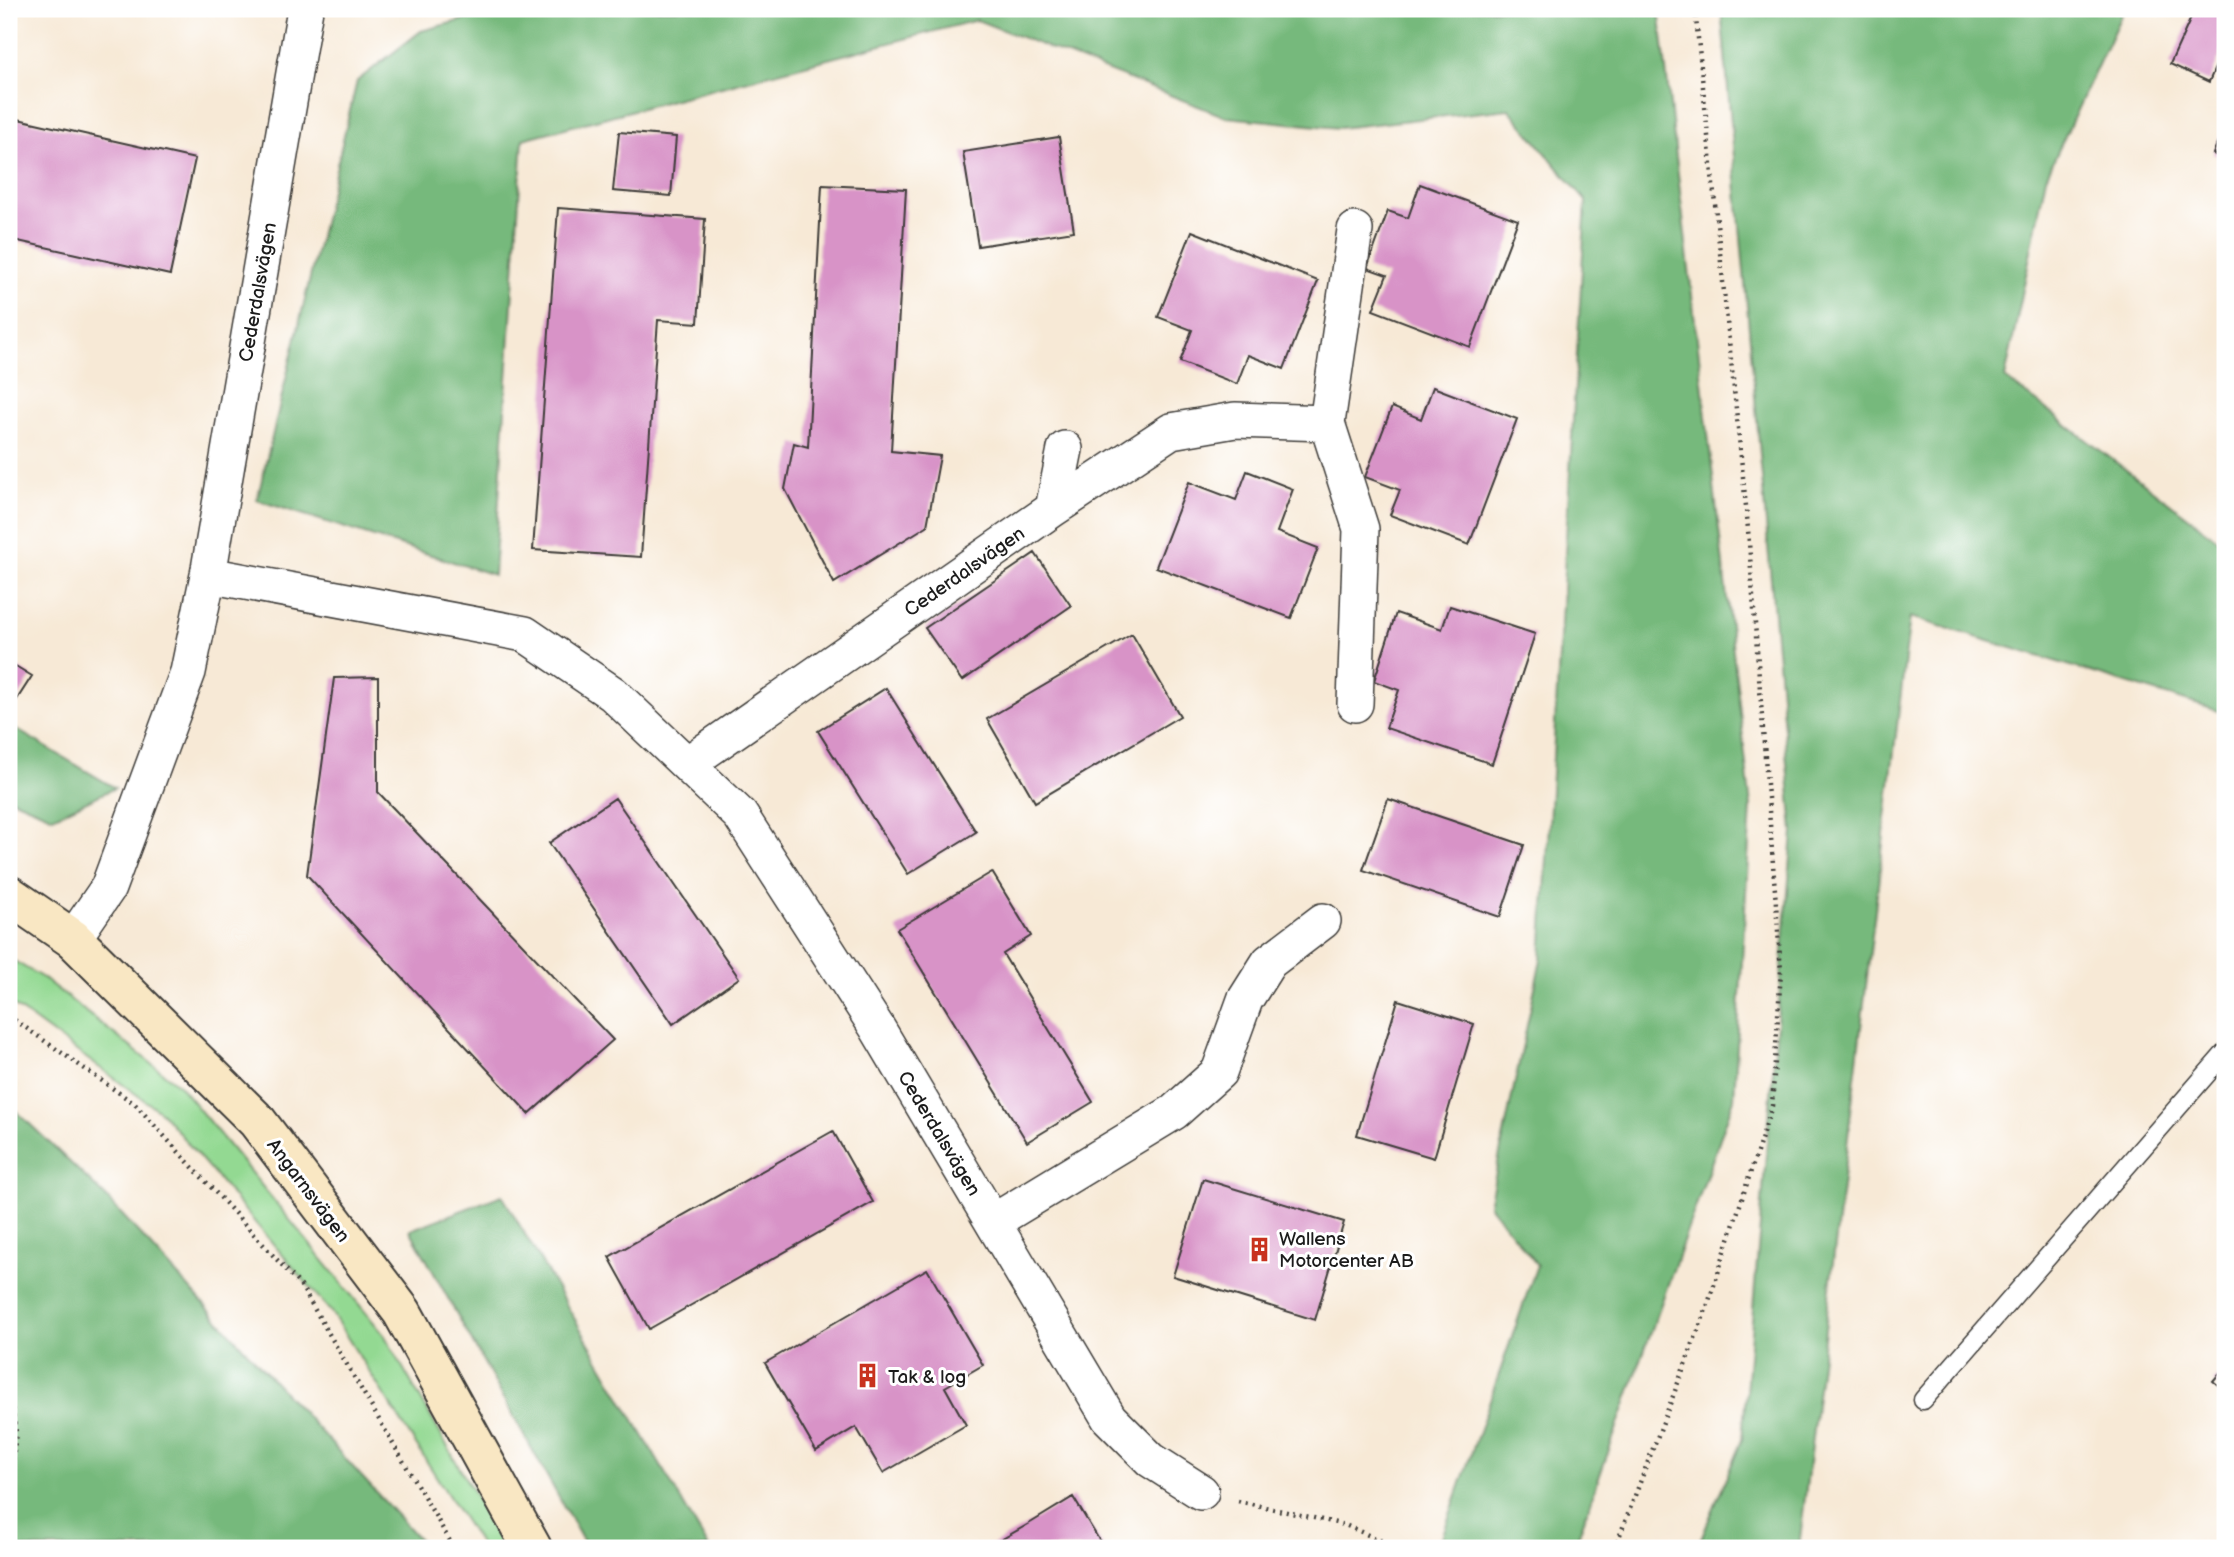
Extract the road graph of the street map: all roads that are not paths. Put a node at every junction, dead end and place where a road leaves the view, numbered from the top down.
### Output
1 (305, 9) edge
2 (1355, 230) dead end
3 (1327, 423) junction
4 (1065, 449) dead end
5 (1052, 509) junction
6 (208, 575) junction
7 (1355, 704) dead end
8 (687, 764) junction
9 (9, 895) edge
10 (1323, 921) dead end
11 (73, 939) junction
12 (2225, 1053) edge
13 (993, 1222) junction
14 (1923, 1400) dead end
15 (1201, 1492) road end
16 (532, 1548) edge

1 - 6 street, Cederdalsvägen
2 - 3 street
3 - 5 street, Cederdalsvägen
3 - 7 street
4 - 5 street
5 - 8 street, Cederdalsvägen
6 - 8 street, Cederdalsvägen
6 - 11 street, Cederdalsvägen
8 - 13 street, Cederdalsvägen
9 - 11 main road, Angarnsvägen
10 - 13 street
11 - 16 main road, Angarnsvägen
12 - 14 lane
13 - 15 street, Cederdalsvägen

